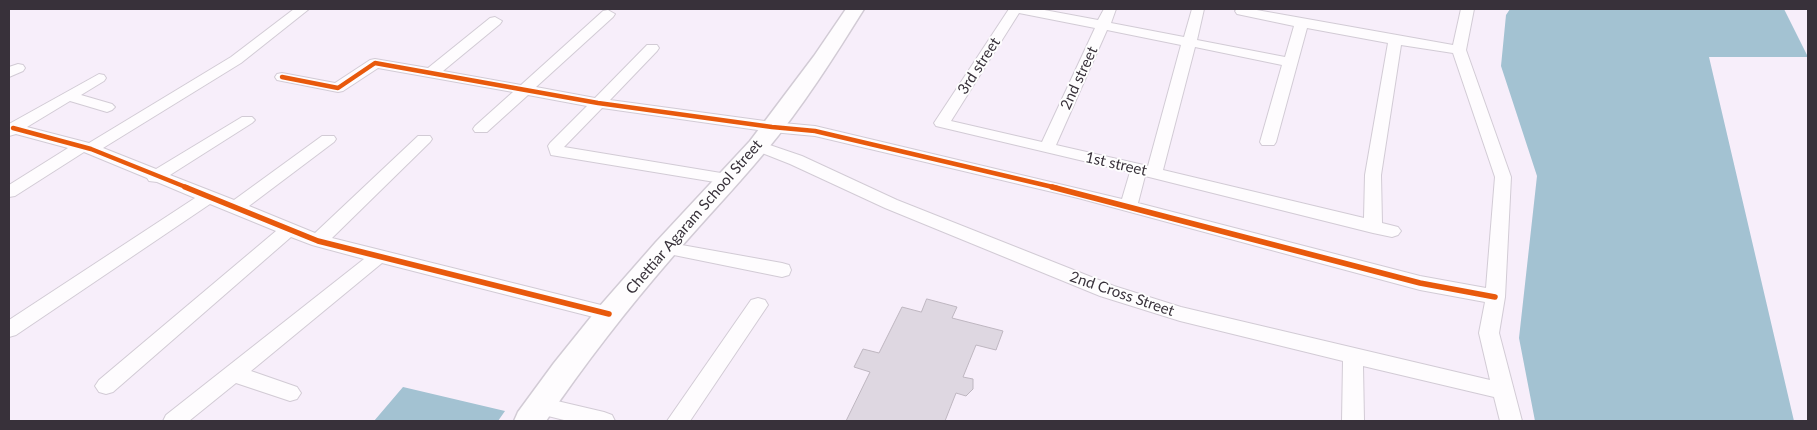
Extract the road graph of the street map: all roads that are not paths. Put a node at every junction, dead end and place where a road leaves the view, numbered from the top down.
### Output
1 (302, 9) edge
2 (855, 9) edge
3 (1015, 9) edge
4 (1020, 9) edge
5 (1110, 9) edge
6 (1198, 9) edge
7 (1468, 9) edge
8 (1242, 11) dead end
9 (608, 14) dead end
10 (495, 21) dead end
11 (1302, 23) junction
12 (1103, 25) junction
13 (1395, 40) junction
14 (1190, 41) junction
15 (652, 48) dead end
16 (1459, 50) junction
17 (1290, 62) junction
18 (431, 73) junction
19 (282, 77) dead end
20 (99, 78) dead end
21 (524, 89) junction
22 (69, 96) junction
23 (598, 103) junction
24 (107, 107) dead end
25 (247, 120) dead end
26 (942, 122) joint
27 (481, 129) dead end
28 (11, 130) edge
29 (765, 137) junction
30 (328, 139) dead end
31 (424, 139) dead end
32 (1268, 142) dead end
33 (86, 148) junction
34 (1047, 148) junction
35 (1147, 171) junction
36 (156, 176) junction
37 (727, 179) junction
38 (9, 192) edge
39 (208, 197) junction
40 (1129, 206) junction
41 (234, 208) junction
42 (1373, 227) junction
43 (289, 229) junction
44 (1392, 231) dead end
45 (318, 241) junction
46 (665, 248) junction
47 (378, 257) junction
48 (782, 270) dead end
49 (1495, 297) junction
50 (758, 305) dead end
51 (609, 314) junction
52 (9, 330) edge
53 (1353, 355) junction
54 (233, 373) junction
55 (106, 386) dead end
56 (1504, 391) junction
57 (290, 393) dead end
58 (534, 414) edge
59 (174, 421) edge
60 (604, 421) edge
61 (678, 421) edge
62 (1353, 421) edge
63 (1511, 421) edge

1 - 33 street
2 - 29 street, Chettiar Agaram School Street
3 - 26 street, 3rd street
4 - 12 street
5 - 12 street, 2nd street
6 - 14 street, 1st street
7 - 16 street
8 - 11 street
9 - 21 street
10 - 18 street
11 - 13 street
11 - 17 street
12 - 14 street
12 - 34 street, 2nd street
13 - 16 street
13 - 42 street
14 - 17 street
14 - 35 street, 1st street
15 - 23 street
16 - 49 street
17 - 32 street
18 - 19 street
18 - 21 street
20 - 22 street
21 - 23 street
21 - 27 street
22 - 24 street
22 - 28 street
23 - 29 street
23 - 37 street
25 - 36 street
26 - 34 street, 1st street
28 - 33 street
29 - 37 street, Chettiar Agaram School Street
29 - 40 street
29 - 53 street, 2nd Cross Street
30 - 41 street
31 - 45 street
33 - 36 street
33 - 38 street
34 - 35 street, 1st street
35 - 40 street
35 - 42 street
36 - 39 street
37 - 46 street, Chettiar Agaram School Street
39 - 41 street
39 - 52 street
40 - 49 street
41 - 43 street
42 - 44 street
43 - 45 street
43 - 55 street
45 - 47 street
46 - 48 street
46 - 51 street, Chettiar Agaram School Street
47 - 51 street
47 - 54 street
49 - 56 street
50 - 61 street
51 - 58 street, Chettiar Agaram School Street
53 - 56 street, 2nd Cross Street
53 - 62 street
54 - 57 street
54 - 59 street
56 - 63 street
58 - 60 street

